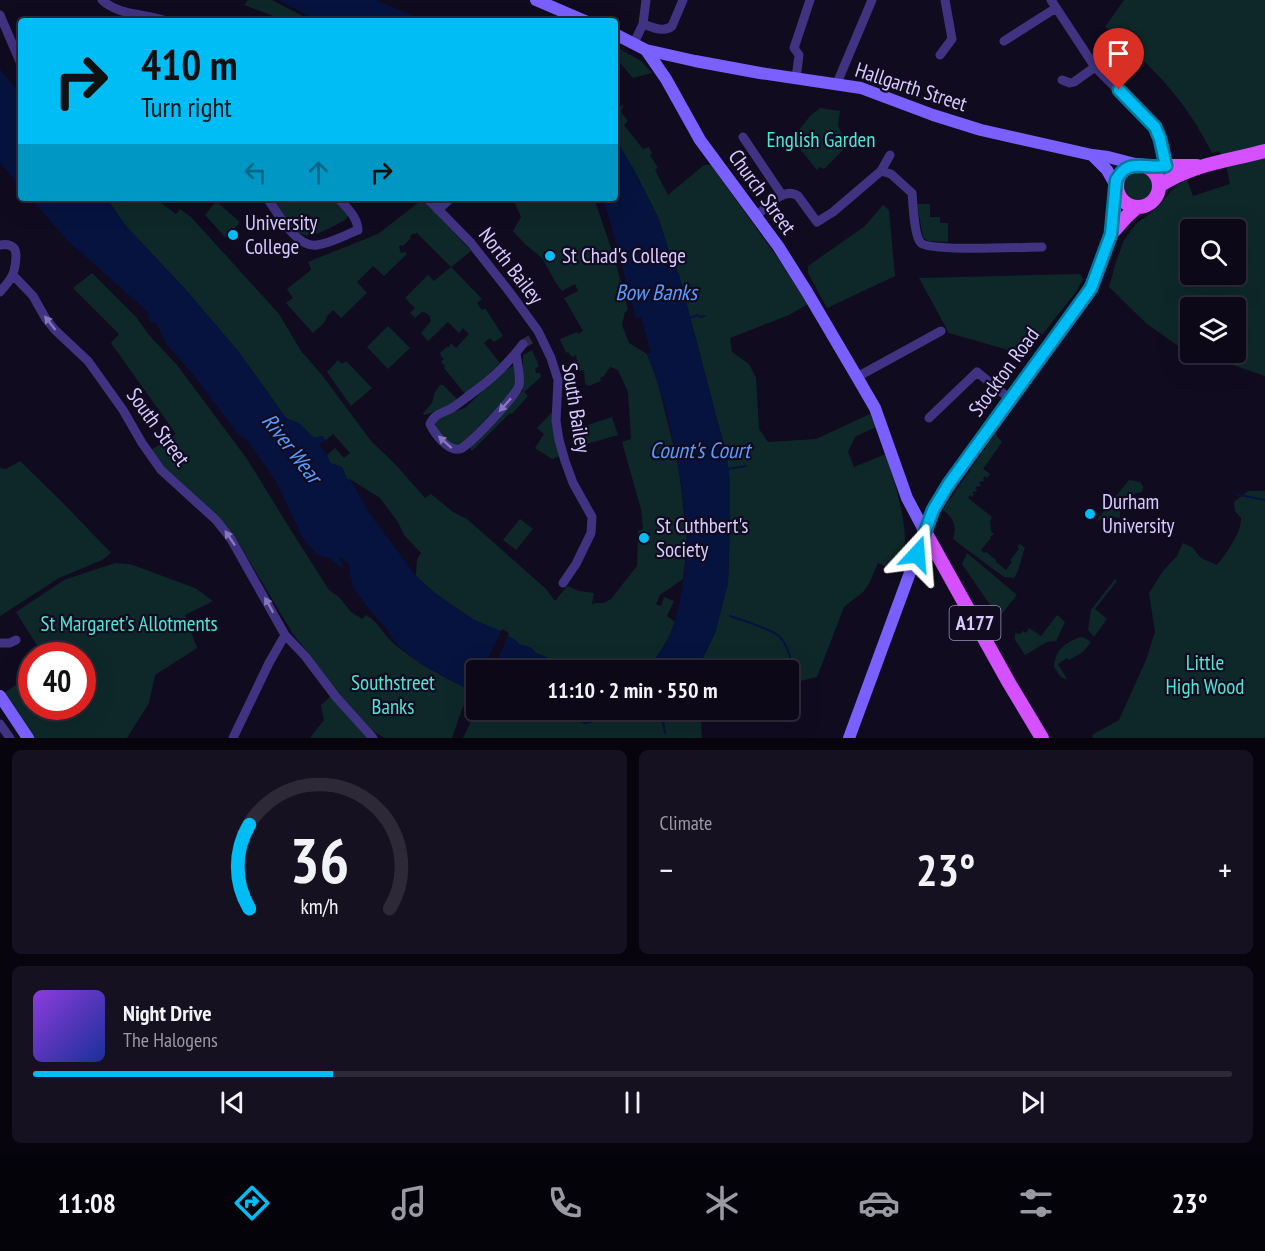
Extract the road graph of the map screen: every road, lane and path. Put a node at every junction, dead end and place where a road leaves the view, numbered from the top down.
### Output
1 (102, 0) edge
2 (536, 0) edge
3 (646, 0) edge
4 (683, 0) edge
5 (810, 0) edge
6 (872, 0) edge
7 (945, 0) edge
8 (554, 3) edge
9 (1054, 4) edge
10 (0, 15) edge
11 (153, 18) edge
12 (580, 18) edge
13 (643, 24) junction
14 (618, 35) edge
15 (1004, 41) dead end
16 (634, 43) junction
17 (646, 50) junction
18 (940, 55) dead end
19 (18, 57) edge
20 (1095, 67) junction
21 (796, 78) junction
22 (1062, 80) dead end
23 (837, 83) junction
24 (742, 137) dead end
25 (1265, 151) edge
26 (890, 155) dead end
27 (1092, 155) junction
28 (1142, 165) junction
29 (1166, 166) junction
30 (1200, 166) junction
31 (881, 171) junction
32 (1163, 184) junction
33 (1116, 189) junction
34 (782, 195) junction
35 (269, 201) edge
36 (341, 201) edge
37 (430, 201) edge
38 (448, 201) edge
39 (1136, 208) junction
40 (438, 210) junction
41 (756, 216) junction
42 (1111, 234) junction
43 (0, 245) edge
44 (1042, 247) dead end
45 (12, 275) junction
46 (0, 292) edge
47 (940, 332) dead end
48 (536, 336) joint
49 (523, 344) tunnel mouth
50 (516, 353) junction
51 (857, 377) junction
52 (1010, 399) junction
53 (929, 418) dead end
54 (925, 531) junction
55 (563, 584) dead end
56 (285, 635) junction
57 (0, 643) edge
58 (14, 644) dead end
59 (0, 696) edge
60 (0, 724) edge
61 (10, 738) edge
62 (28, 738) edge
63 (232, 738) edge
64 (373, 738) edge
65 (849, 738) edge
66 (1042, 738) edge

1 - 11 street
2 - 8 street
3 - 13 street
4 - 13 street
5 - 21 street
6 - 23 street
7 - 18 street
8 - 12 street
9 - 15 street
9 - 20 street
10 - 19 street
13 - 16 street
14 - 16 street
16 - 17 street
17 - 21 street, Hallgarth Street
17 - 41 street, Church Street
20 - 22 street
20 - 29 street
21 - 23 street, Hallgarth Street
23 - 27 street, Hallgarth Street
24 - 34 street
25 - 30 main road
26 - 31 street
27 - 28 street, Hallgarth Street
27 - 33 street
28 - 29 main road
28 - 32 main road
28 - 33 main road
29 - 30 main road
29 - 32 street
30 - 32 main road
31 - 34 street
31 - 44 street
32 - 39 main road
33 - 39 main road
33 - 42 main road, Stockton Road
34 - 41 street
35 - 36 street
37 - 40 street, North Bailey
38 - 40 street
39 - 42 main road, Stockton Road
40 - 48 street, North Bailey
41 - 51 street, Church Street
42 - 52 main road, Stockton Road
43 - 45 street
45 - 46 street
56 -> 45 street, South Street
47 - 51 street
48 - 55 street, South Bailey
49 - 50 street
50 -> 50 street
51 - 54 street, Church Street
52 - 53 street
52 - 54 main road, Stockton Road
54 - 65 street
54 - 66 main road, A177
56 - 63 street
56 - 64 street, South Street
57 - 58 street
59 - 62 street
60 - 61 street

